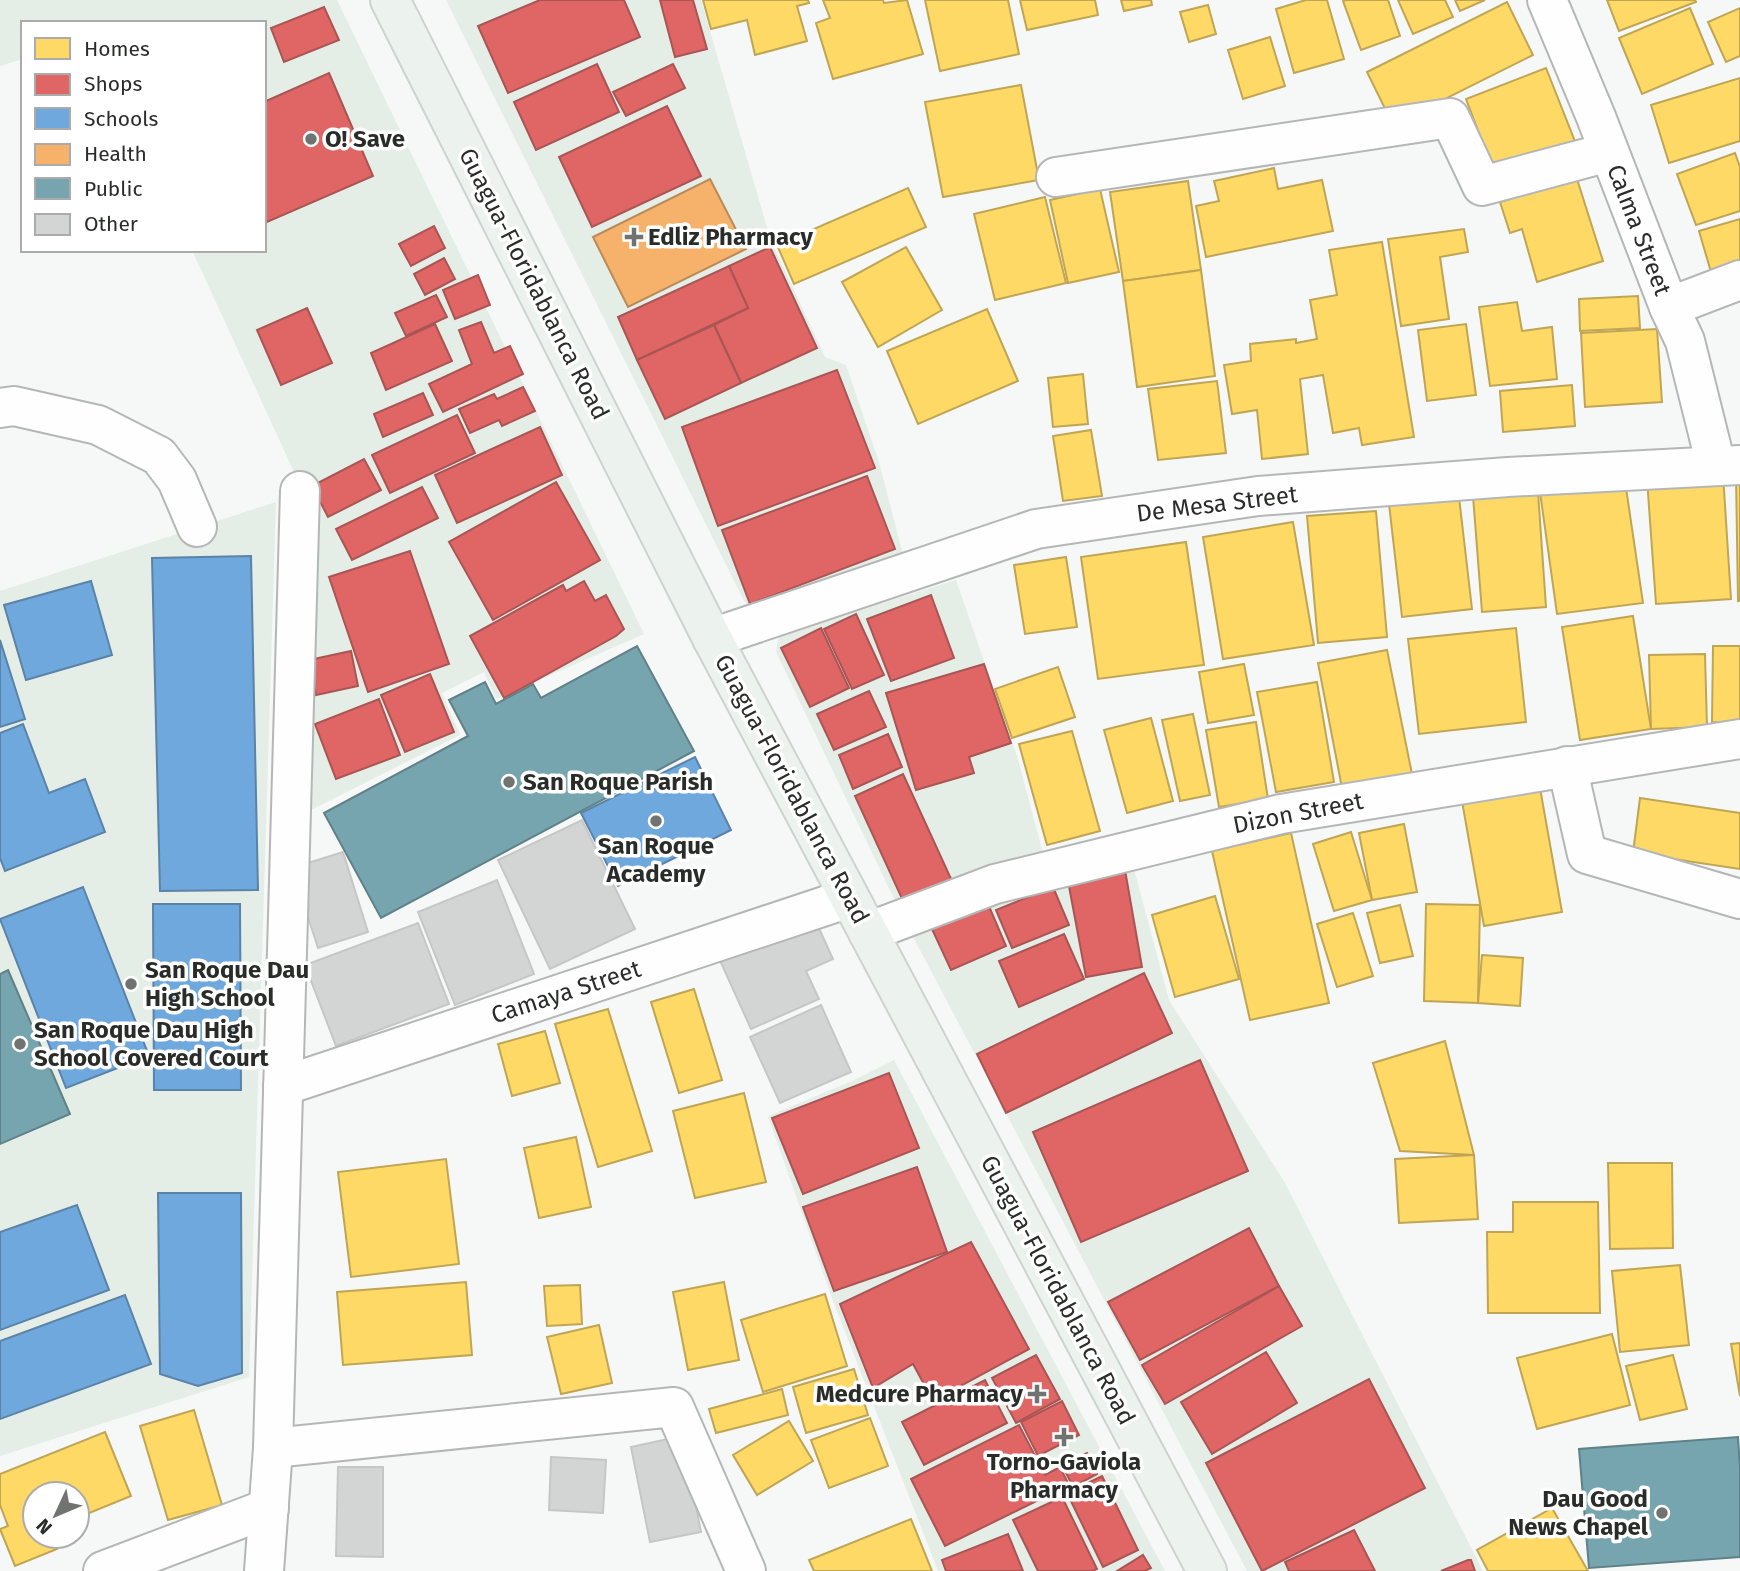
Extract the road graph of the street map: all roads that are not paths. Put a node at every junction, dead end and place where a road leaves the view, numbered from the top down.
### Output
1 (390, 0) edge
2 (1547, 0) edge
3 (1609, 152) junction
4 (1056, 177) dead end
5 (1740, 279) edge
6 (1669, 307) junction
7 (0, 408) edge
8 (1728, 465) edge
9 (300, 491) dead end
10 (197, 527) dead end
11 (712, 638) junction
12 (1740, 739) edge
13 (1567, 766) junction
14 (849, 898) junction
15 (1740, 899) edge
16 (868, 932) junction
17 (283, 1086) junction
18 (273, 1448) junction
19 (269, 1508) junction
20 (103, 1571) edge
21 (264, 1571) edge
22 (746, 1571) edge
23 (1207, 1571) edge

1 - 11 main road, Guagua-Floridablanca Road
2 - 3 street, Calma Street
3 - 4 street
3 - 6 street, Calma Street
5 - 6 street
6 - 8 street, Calma Street
7 - 10 street
8 - 11 street, De Mesa Street
9 - 17 street
11 - 14 main road, Guagua-Floridablanca Road
12 - 13 street, Dizon Street
13 - 15 street
13 - 16 street, Dizon Street
14 - 16 main road, Guagua-Floridablanca Road
14 - 17 street, Camaya Street
16 - 23 main road, Guagua-Floridablanca Road
17 - 18 street
18 - 19 street
18 - 22 street
19 - 20 street
19 - 21 street

